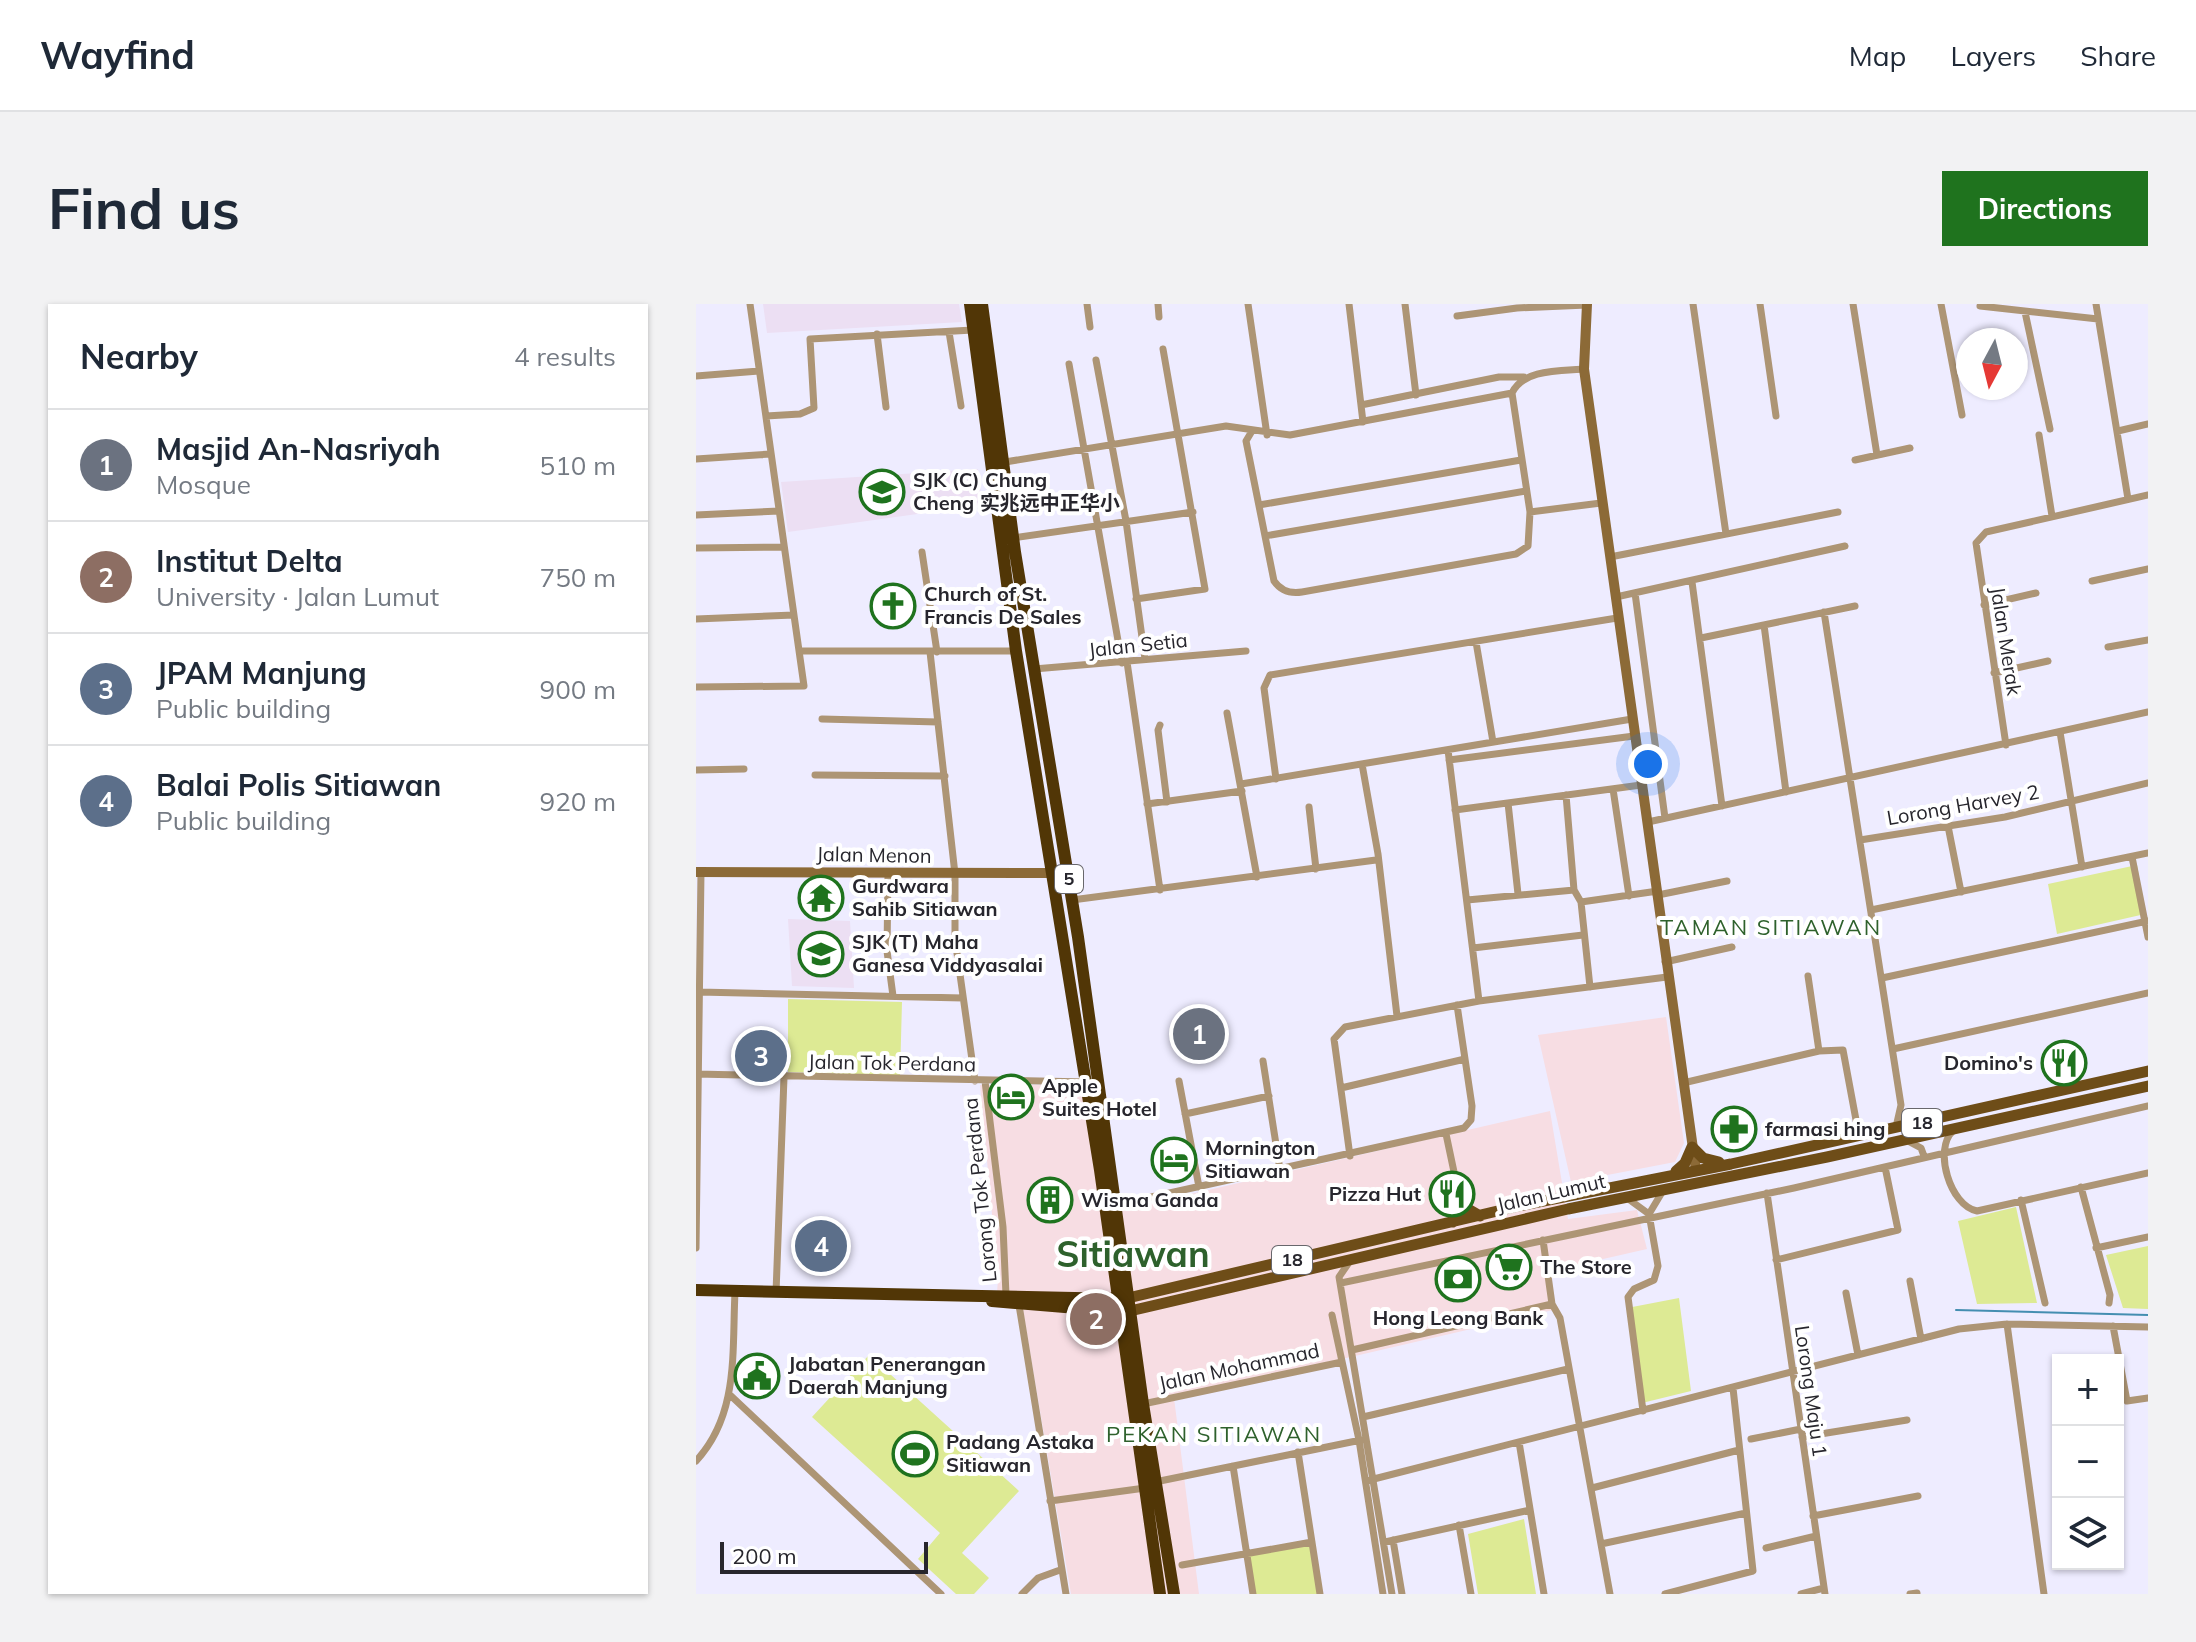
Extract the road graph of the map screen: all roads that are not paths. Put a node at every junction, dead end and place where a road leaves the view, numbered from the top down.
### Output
1 (750, 304) edge
2 (970, 304) edge
3 (976, 304) edge
4 (982, 304) edge
5 (1087, 304) edge
6 (1158, 304) edge
7 (1248, 304) edge
8 (1349, 304) edge
9 (1405, 304) edge
10 (1693, 304) edge
11 (1760, 304) edge
12 (1853, 304) edge
13 (1941, 304) edge
14 (2096, 304) edge
15 (1587, 305) edge
16 (1517, 306) edge
17 (1980, 306) dead end
18 (2025, 312) junction
19 (1457, 316) dead end
20 (1159, 317) dead end
21 (2098, 319) junction
22 (1090, 327) dead end
23 (973, 330) junction
24 (949, 332) junction
25 (877, 334) junction
26 (1163, 349) dead end
27 (991, 356) junction
28 (1096, 360) dead end
29 (1069, 364) dead end
30 (1584, 369) junction
31 (759, 371) junction
32 (696, 376) edge
33 (1528, 377) junction
34 (1512, 393) junction
35 (1416, 395) junction
36 (1361, 405) junction
37 (961, 406) dead end
38 (886, 407) dead end
39 (1962, 415) dead end
40 (766, 416) junction
41 (1776, 416) dead end
42 (1363, 422) junction
43 (2148, 424) edge
44 (2050, 429) dead end
45 (1252, 431) junction
46 (2118, 431) junction
47 (1180, 434) junction
48 (1267, 435) junction
49 (2039, 435) dead end
50 (987, 437) junction
51 (1110, 444) junction
52 (1082, 448) junction
53 (1910, 448) dead end
54 (771, 454) junction
55 (1877, 455) junction
56 (696, 459) edge
57 (1521, 460) junction
58 (1855, 460) dead end
59 (1005, 462) junction
60 (1526, 491) junction
61 (2148, 495) edge
62 (2128, 499) junction
63 (1601, 503) junction
64 (1259, 505) junction
65 (779, 511) junction
66 (1193, 512) junction
67 (1530, 512) junction
68 (1838, 512) dead end
69 (696, 515) edge
70 (2052, 516) junction
71 (1126, 521) junction
72 (1096, 525) junction
73 (1726, 534) junction
74 (1265, 536) junction
75 (1007, 540) junction
76 (1845, 546) dead end
77 (784, 547) junction
78 (696, 548) edge
79 (922, 552) dead end
80 (1015, 552) junction
81 (1610, 557) junction
82 (2148, 569) edge
83 (2092, 581) dead end
84 (1692, 582) junction
85 (1635, 593) junction
86 (2036, 593) dead end
87 (1616, 597) junction
88 (1136, 599) junction
89 (1984, 605) junction
90 (1855, 606) dead end
91 (1824, 612) junction
92 (794, 615) junction
93 (1617, 618) junction
94 (696, 619) edge
95 (1764, 625) junction
96 (1701, 638) junction
97 (2148, 640) edge
98 (1476, 642) junction
99 (2108, 647) dead end
100 (799, 651) junction
101 (1016, 651) junction
102 (1246, 651) dead end
103 (934, 652) junction
104 (1145, 659) junction
105 (2048, 661) dead end
106 (1125, 662) junction
107 (1034, 669) junction
108 (1994, 673) junction
109 (696, 687) edge
110 (2148, 712) edge
111 (1227, 713) dead end
112 (822, 719) dead end
113 (1632, 719) junction
114 (938, 722) junction
115 (1160, 725) dead end
116 (2060, 732) junction
117 (1634, 736) junction
118 (1493, 742) junction
119 (1034, 744) junction
120 (2006, 745) junction
121 (1448, 750) junction
122 (1449, 760) junction
123 (1362, 764) junction
124 (744, 769) dead end
125 (696, 770) edge
126 (815, 775) dead end
127 (945, 776) junction
128 (1276, 779) junction
129 (1851, 780) junction
130 (2148, 783) edge
131 (1641, 785) junction
132 (1241, 787) junction
133 (1613, 789) junction
134 (1786, 792) junction
135 (1566, 795) junction
136 (1055, 796) junction
137 (2071, 801) junction
138 (1167, 802) junction
139 (1508, 803) junction
140 (1147, 804) junction
141 (1722, 806) junction
142 (1309, 807) dead end
143 (1455, 810) junction
144 (1665, 818) junction
145 (1648, 822) junction
146 (1948, 826) junction
147 (1860, 840) junction
148 (2148, 853) edge
149 (2132, 857) junction
150 (1376, 860) junction
151 (2082, 867) junction
152 (1316, 869) junction
153 (699, 872) edge
154 (888, 873) junction
155 (1051, 873) junction
156 (955, 874) junction
157 (1257, 877) junction
158 (1727, 881) dead end
159 (1160, 890) junction
160 (1574, 890) junction
161 (1961, 892) junction
162 (1658, 893) junction
163 (1518, 894) junction
164 (1629, 896) junction
165 (1072, 900) junction
166 (1467, 900) junction
167 (1581, 902) junction
168 (1871, 910) junction
169 (2146, 921) edge
170 (1583, 935) junction
171 (2148, 937) edge
172 (1732, 947) dead end
173 (1473, 948) junction
174 (1665, 962) junction
175 (1808, 976) dead end
176 (1667, 977) junction
177 (1882, 978) junction
178 (1590, 987) junction
179 (699, 992) junction
180 (2148, 993) edge
181 (893, 996) junction
182 (963, 998) junction
183 (1479, 1001) junction
184 (1457, 1005) junction
185 (1075, 1006) junction
186 (1397, 1016) junction
187 (1893, 1049) junction
188 (1819, 1051) junction
189 (1465, 1059) junction
190 (1263, 1061) dead end
191 (2148, 1071) edge
192 (697, 1074) edge
193 (784, 1077) junction
194 (975, 1081) junction
195 (985, 1081) junction
196 (1179, 1081) dead end
197 (1087, 1082) junction
198 (1683, 1083) junction
199 (2148, 1086) edge
200 (1341, 1088) junction
201 (1269, 1096) junction
202 (1901, 1105) junction
203 (2148, 1106) edge
204 (1185, 1114) junction
205 (1918, 1124) junction
206 (1893, 1129) junction
207 (1955, 1129) junction
208 (1446, 1134) junction
209 (1859, 1136) junction
210 (1906, 1140) junction
211 (1692, 1147) junction
212 (1944, 1151) junction
213 (1350, 1156) junction
214 (1924, 1156) junction
215 (1731, 1164) junction
216 (1885, 1167) junction
217 (1280, 1170) junction
218 (1696, 1170) junction
219 (2148, 1173) edge
220 (1672, 1174) junction
221 (1722, 1179) junction
222 (1199, 1187) junction
223 (2081, 1187) junction
224 (1670, 1188) junction
225 (1767, 1193) junction
226 (1564, 1196) junction
227 (1625, 1197) junction
228 (2021, 1200) junction
229 (1589, 1204) junction
230 (1115, 1205) junction
231 (1461, 1205) junction
232 (1523, 1205) junction
233 (1546, 1215) junction
234 (1480, 1216) junction
235 (1649, 1216) junction
236 (1452, 1222) junction
237 (2148, 1237) edge
238 (1543, 1240) junction
239 (696, 1248) edge
240 (2096, 1248) junction
241 (1356, 1257) junction
242 (1776, 1260) junction
243 (1910, 1281) dead end
244 (1341, 1283) junction
245 (696, 1290) edge
246 (735, 1292) junction
247 (776, 1293) junction
248 (1846, 1293) dead end
249 (1006, 1295) junction
250 (961, 1297) junction
251 (2045, 1303) dead end
252 (2109, 1303) dead end
253 (1552, 1304) junction
254 (1019, 1305) junction
255 (1123, 1305) junction
256 (1332, 1315) dead end
257 (2007, 1324) junction
258 (2113, 1326) junction
259 (2148, 1327) edge
260 (1921, 1339) junction
261 (1352, 1350) junction
262 (1858, 1355) junction
263 (1342, 1362) junction
264 (1568, 1369) junction
265 (1792, 1372) junction
266 (1733, 1388) junction
267 (729, 1394) junction
268 (2148, 1398) edge
269 (1143, 1404) junction
270 (1643, 1411) junction
271 (1363, 1417) junction
272 (1907, 1420) dead end
273 (1578, 1427) junction
274 (1801, 1433) junction
275 (1363, 1439) junction
276 (1751, 1439) dead end
277 (1519, 1442) junction
278 (1739, 1450) junction
279 (1298, 1452) junction
280 (696, 1461) edge
281 (1233, 1466) junction
282 (1370, 1480) junction
283 (1150, 1485) junction
284 (1592, 1488) junction
285 (1918, 1496) dead end
286 (1050, 1501) junction
287 (1530, 1510) junction
288 (1746, 1513) junction
289 (1813, 1516) junction
290 (1459, 1525) junction
291 (1816, 1536) junction
292 (1389, 1541) junction
293 (1312, 1542) junction
294 (1601, 1544) junction
295 (1766, 1548) dead end
296 (1247, 1554) junction
297 (1182, 1565) dead end
298 (1060, 1570) junction
299 (1825, 1591) edge
300 (1672, 1593) edge
301 (941, 1594) edge
302 (1022, 1594) edge
303 (1066, 1594) edge
304 (1160, 1594) edge
305 (1174, 1594) edge
306 (1253, 1594) edge
307 (1320, 1594) edge
308 (1383, 1594) edge
309 (1392, 1594) edge
310 (1402, 1594) edge
311 (1471, 1594) edge
312 (1544, 1594) edge
313 (1610, 1594) edge
314 (1801, 1594) edge
315 (2044, 1594) edge

1 - 31 street
2 - 23 highway, 5
3 - 23 highway
4 - 27 highway
5 - 22 street
6 - 20 street
7 - 48 street
8 - 36 street
9 - 35 street
10 - 73 street
11 - 41 street
12 - 55 street
13 - 39 street
14 - 21 street
15 - 16 street
15 - 30 street
16 - 19 street
17 - 18 street
18 - 21 street
18 - 44 street
21 - 46 street
23 - 24 street
23 - 50 highway, 5
24 - 25 street
24 - 37 street
25 - 38 street
25 - 40 street
26 - 47 street
27 - 50 highway
27 - 59 highway
28 - 51 street
29 - 52 street
30 - 33 street
30 - 63 street
31 - 32 street
31 - 40 street
33 - 34 street
33 - 35 street
34 - 42 street
34 - 57 street
35 - 36 street
36 - 42 street
40 - 54 street
42 - 48 street
43 - 46 street
45 - 47 street
45 - 48 street
45 - 64 street
46 - 62 street
47 - 51 street
47 - 66 street
49 - 70 street
50 - 75 highway, 5
51 - 52 street
51 - 71 street
52 - 59 street
52 - 72 street
53 - 55 street
54 - 56 street
54 - 65 street
55 - 58 street
57 - 60 street
57 - 64 street
59 - 75 highway
60 - 67 street
60 - 74 street
61 - 62 street
62 - 70 street
63 - 67 street
63 - 81 street
64 - 74 street
65 - 69 street
65 - 77 street
66 - 71 street
66 - 88 street
67 - 74 street
68 - 73 street
70 - 89 street, Jalan Merak
71 - 72 street
71 - 88 street
72 - 75 street
72 - 106 street
73 - 81 street
75 - 80 highway, 5
75 - 101 highway, 5
76 - 84 street
77 - 78 street
77 - 92 street
79 - 103 street, Lorong Tok Perdana
80 - 101 highway
80 - 107 highway, 5
81 - 87 street
82 - 83 street
84 - 85 street
84 - 96 street
85 - 87 street
85 - 144 street
86 - 89 street
87 - 93 street
88 - 104 street
89 - 108 street, Jalan Merak
90 - 91 street
91 - 95 street
91 - 129 street
92 - 94 street
92 - 100 street
93 - 98 street
93 - 113 street
95 - 96 street
95 - 134 street
96 - 141 street
97 - 99 street
98 - 118 street
98 - 128 street
100 - 103 street
100 - 109 street
101 - 103 street
101 - 119 highway, 5
102 - 104 street, Jalan Setia
103 - 114 street, Lorong Tok Perdana
104 - 106 street, Jalan Setia
105 - 108 street
106 - 107 street, Jalan Setia
106 - 140 street
107 - 119 highway
107 - 136 highway, 5
108 - 120 street, Jalan Merak
110 - 116 street
111 - 132 street
112 - 114 street
113 - 117 street
113 - 118 street
114 - 127 street, Lorong Tok Perdana
115 - 138 street
116 - 120 street
116 - 137 street
117 - 122 street
117 - 131 street
118 - 121 street
119 - 155 highway, 5
120 - 129 street
121 - 122 street
121 - 123 street
122 - 143 street
123 - 128 street
123 - 150 street
124 - 125 street
126 - 127 street
127 - 156 street, Lorong Tok Perdana
128 - 132 street
129 - 134 street
129 - 147 street
130 - 137 street, Lorong Harvey 2
131 - 133 street
131 - 145 street
132 - 138 street
132 - 157 street
133 - 135 street
133 - 164 street
134 - 141 street
135 - 139 street
135 - 160 street
136 - 155 highway
136 - 165 highway, 5
137 - 146 street, Lorong Harvey 2
137 - 151 street
138 - 140 street
139 - 143 street
139 - 163 street
140 - 159 street
141 - 144 street
142 - 152 street
143 - 166 street
144 - 145 street
145 - 162 street
146 - 147 street, Lorong Harvey 2
146 - 161 street
147 - 168 street
148 - 149 street
149 - 151 street
149 - 169 street
150 - 152 street
150 - 186 street
151 - 161 street
152 - 157 street
153 - 154 street, Jalan Menon
153 - 179 street
154 - 156 street, Jalan Menon
154 - 181 street
155 - 156 street, Jalan Menon
155 - 185 highway, 5
156 - 182 street, Lorong Tok Perdana
157 - 159 street
158 - 162 street
159 - 165 street
160 - 163 street
160 - 167 street
161 - 168 street
162 - 164 street
162 - 174 street
163 - 166 street
164 - 167 street
165 - 185 highway
165 - 230 highway, 5
166 - 173 street
167 - 170 street
168 - 177 street
169 - 171 street
169 - 177 street
170 - 173 street
170 - 178 street
172 - 174 street
173 - 183 street
174 - 176 street
175 - 188 street
176 - 178 street
176 - 198 street
177 - 187 street
178 - 183 street
179 - 181 street
179 - 192 street
180 - 187 street
181 - 182 street
182 - 194 street, Lorong Tok Perdana
183 - 184 street
184 - 186 street
184 - 189 street
185 - 197 highway, 5
186 - 200 street
187 - 202 street
188 - 198 street
188 - 209 street
189 - 200 street
189 - 208 street
190 - 201 street
191 - 205 main road, Jalan Lumut / 18
192 - 193 street, Jalan Tok Perdana
192 - 239 street
193 - 194 street, Jalan Tok Perdana
193 - 247 street
194 - 195 street, Jalan Tok Perdana
195 - 197 street, Jalan Tok Perdana
195 - 249 street, Lorong Tok Perdana
196 - 204 street
197 - 255 highway, 5
198 - 211 street
199 - 207 main road, Jalan Lumut / 18
200 - 213 street
201 - 204 street
201 - 217 street
202 - 205 street
202 - 206 street
203 - 212 street
204 - 222 street
205 - 206 main road, Jalan Lumut / 18
206 - 209 main road, Jalan Lumut / 18
207 - 210 main road, Jalan Lumut / 18
207 - 212 street
208 - 213 street
208 - 231 street
209 - 215 main road, Jalan Lumut / 18
210 - 214 street
210 - 221 main road, Jalan Lumut / 18
211 - 215 main road
211 - 218 street
211 - 220 main road
212 - 214 street
212 - 228 street
213 - 217 street
214 - 216 street
215 - 218 main road, Jalan Lumut / 18
216 - 225 street
216 - 242 street
217 - 222 street
218 - 220 main road, Jalan Lumut / 18
218 - 221 main road
218 - 224 main road
219 - 223 street
220 - 226 main road, Jalan Lumut / 18
221 - 224 main road, Jalan Lumut / 18
222 - 230 street
223 - 228 street
223 - 240 street
224 - 227 main road, Jalan Lumut / 18
224 - 235 street
225 - 235 street
225 - 242 street, Lorong Maju 1
226 - 229 main road
226 - 232 main road, Jalan Lumut / 18
227 - 229 main road, Jalan Lumut / 18
227 - 235 street
228 - 251 street
229 - 233 main road, Jalan Lumut / 18
230 - 255 highway, 5
231 - 234 main road
231 - 236 main road
232 - 233 main road
232 - 234 main road, Jalan Lumut / 18
233 - 241 main road, Jalan Lumut / 18
234 - 236 main road, Jalan Lumut / 18
235 - 238 street
235 - 270 street
236 - 255 main road, Jalan Lumut / 18
237 - 240 street
238 - 244 street
238 - 253 street
240 - 252 street
241 - 244 street
241 - 255 main road, Jalan Lumut / 18
242 - 265 street, Lorong Maju 1
243 - 260 street
244 - 261 street
245 - 246 highway, Jalan Lumut
246 - 247 highway, Jalan Lumut
246 - 267 street
247 - 250 highway, Jalan Lumut
248 - 262 street
249 - 250 highway, Jalan Lumut
249 - 255 highway, Jalan Lumut
250 - 254 highway, Jalan Lumut
253 - 261 street
253 - 264 street
254 - 255 highway, Jalan Lumut
254 - 286 street
255 - 269 highway
255 - 283 highway
256 - 263 street
257 - 258 street
257 - 260 street
257 - 315 street
258 - 259 street
258 - 268 street
260 - 262 street
261 - 271 street
262 - 265 street
263 - 269 street, Jalan Mohammad
263 - 275 street
264 - 271 street
264 - 273 street
265 - 266 street
265 - 274 street, Lorong Maju 1
266 - 270 street
266 - 278 street
267 - 280 street
267 - 301 street
269 - 283 highway
270 - 273 street
271 - 275 street
272 - 274 street
273 - 277 street
273 - 284 street
274 - 276 street
274 - 289 street, Lorong Maju 1
275 - 279 street
275 - 282 street
277 - 282 street
277 - 287 street
278 - 284 street
278 - 288 street
279 - 281 street
279 - 293 street
281 - 283 street
281 - 296 street
282 - 292 street
282 - 308 street
283 - 286 street
283 - 304 highway
283 - 305 highway
284 - 294 street
285 - 289 street
286 - 298 street
287 - 290 street
287 - 312 street
288 - 294 street
288 - 300 street
289 - 291 street, Lorong Maju 1
290 - 292 street
290 - 311 street
291 - 295 street
291 - 299 street, Lorong Maju 1
292 - 309 street
292 - 310 street
293 - 296 street
293 - 307 street
294 - 313 street
296 - 297 street
296 - 306 street
298 - 302 street
298 - 303 street
299 - 314 street

